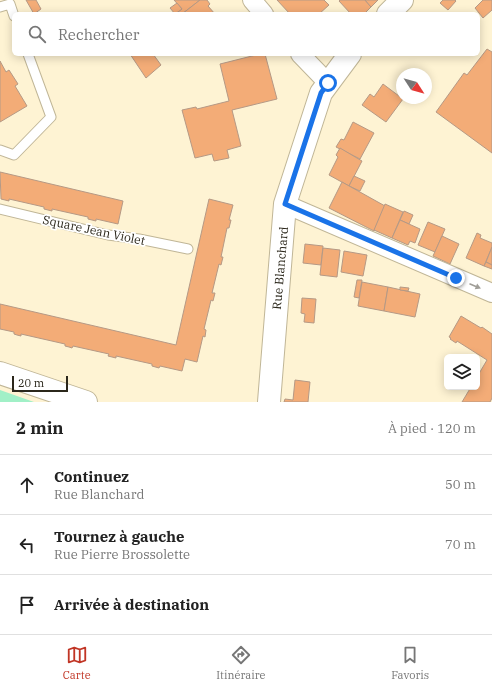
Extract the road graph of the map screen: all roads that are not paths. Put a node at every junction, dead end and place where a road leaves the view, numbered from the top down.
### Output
1 (252, 0) edge
2 (402, 0) edge
3 (0, 7) edge
4 (13, 12) edge
5 (262, 12) edge
6 (390, 12) edge
7 (29, 56) edge
8 (302, 56) edge
9 (348, 56) edge
10 (328, 83) junction
11 (0, 150) edge
12 (285, 204) junction
13 (0, 209) edge
14 (188, 249) dead end
15 (492, 293) edge
16 (0, 373) edge
17 (86, 402) edge
18 (269, 402) edge

1 - 5 street
2 - 6 street
3 - 4 lane
7 - 11 lane
8 - 10 street
9 - 10 street, Rue Blanchard
10 - 12 street, Rue Blanchard
12 -> 15 street
12 - 18 street, Rue Blanchard
13 - 14 lane, Square Jean Violet
16 - 17 street

